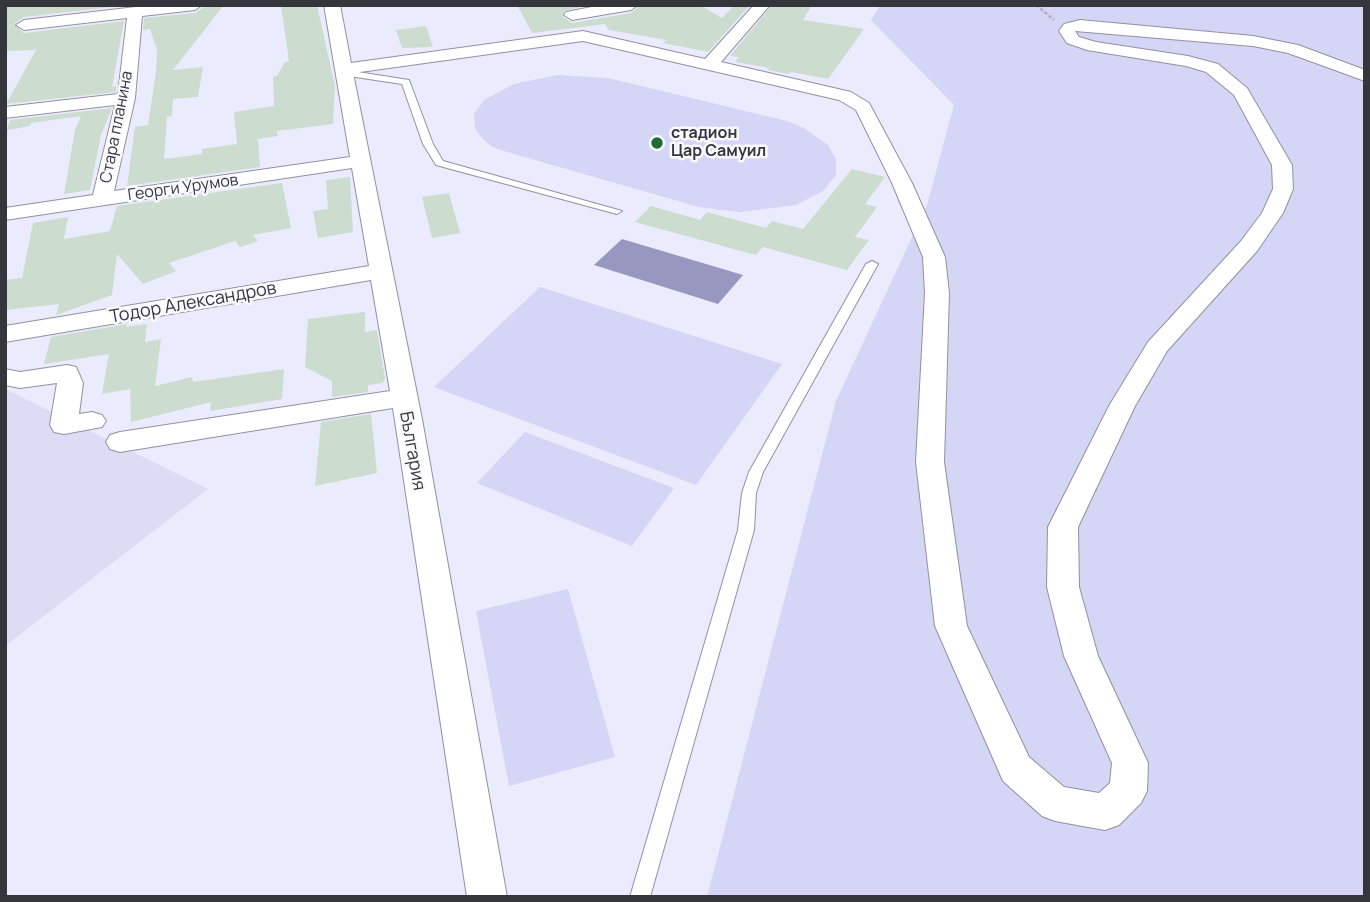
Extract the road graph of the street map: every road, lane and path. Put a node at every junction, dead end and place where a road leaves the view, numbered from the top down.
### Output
1 (29, 5) edge
2 (195, 5) edge
3 (332, 5) edge
4 (631, 5) edge
5 (763, 5) edge
6 (569, 10) edge
7 (135, 12) junction
8 (583, 36) junction
9 (710, 64) junction
10 (345, 71) junction
11 (1365, 76) edge
12 (126, 98) junction
13 (5, 113) edge
14 (361, 161) junction
15 (102, 200) junction
16 (617, 211) dead end
17 (5, 214) edge
18 (872, 264) dead end
19 (381, 271) junction
20 (10, 334) edge
21 (5, 362) edge
22 (5, 377) edge
23 (403, 398) junction
24 (92, 421) dead end
25 (120, 442) dead end
26 (487, 897) edge
27 (640, 897) edge

1 - 7 street
2 - 7 street
3 - 10 street, България
4 - 6 street
5 - 9 street
6 - 8 street
7 - 12 street, Стара планина
8 - 9 street
8 - 10 street
9 - 11 street
10 - 14 street, България
10 - 16 lane
12 - 13 street
12 - 15 street, Стара планина
14 - 15 street, Георги Урумов
14 - 19 street, България
15 - 17 street, Георги Урумов
18 - 27 lane
19 - 20 street, Тодор Александров
19 - 23 street, България
20 - 21 street
22 - 24 street
23 - 25 street
23 - 26 street, България

